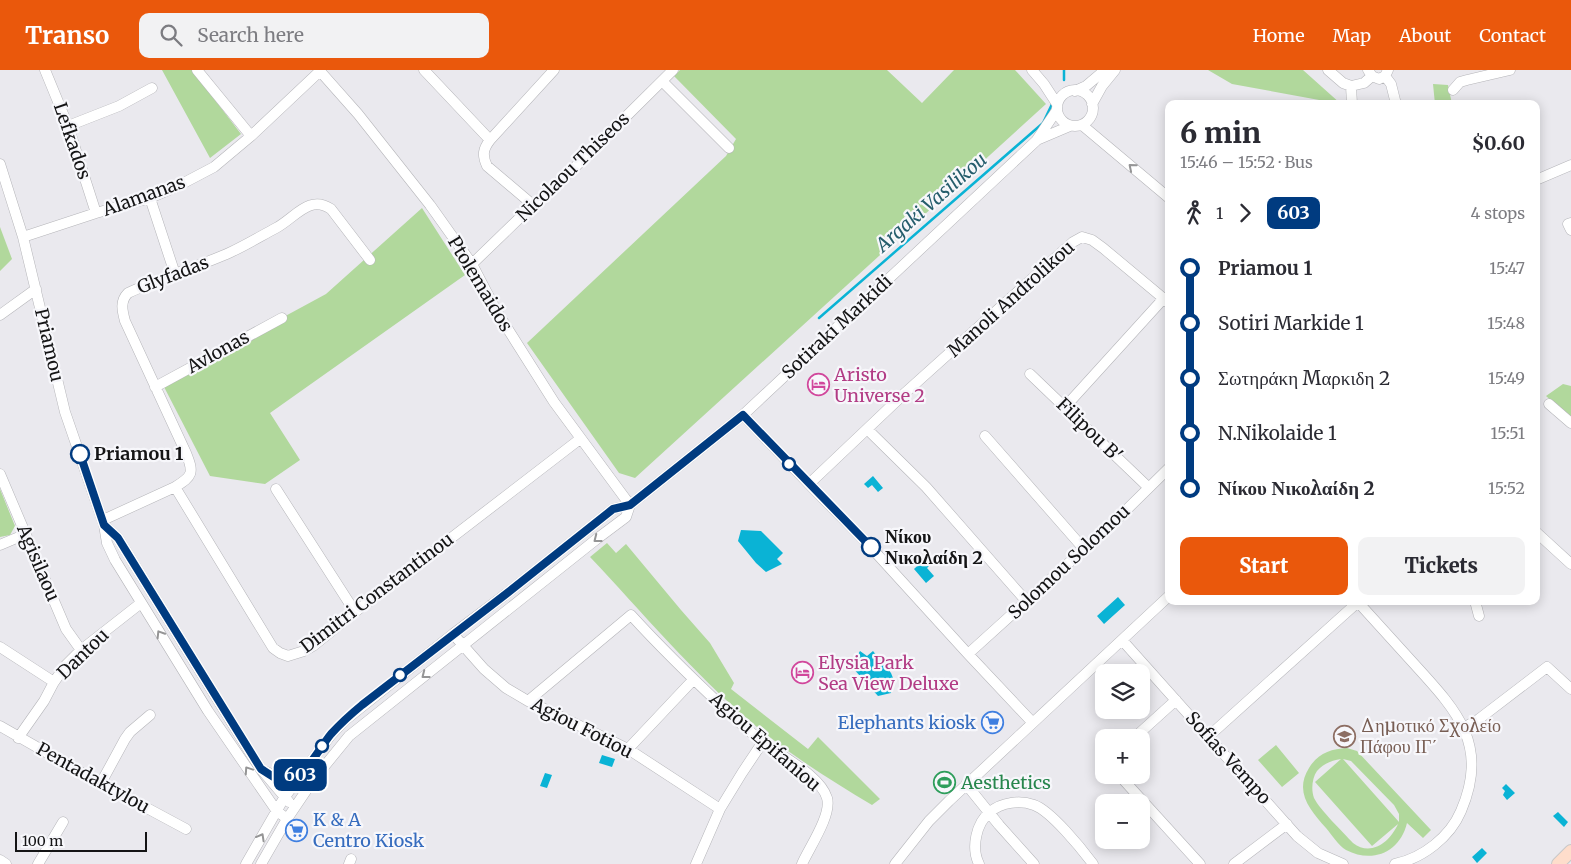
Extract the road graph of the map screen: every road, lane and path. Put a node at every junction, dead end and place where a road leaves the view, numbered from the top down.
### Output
1 (45, 70) edge
2 (198, 70) edge
3 (424, 70) edge
4 (554, 70) edge
5 (673, 70) edge
6 (1032, 70) edge
7 (1105, 70) edge
8 (1115, 70) edge
9 (1328, 70) edge
10 (1510, 70) edge
11 (319, 71) edge
12 (1370, 73) edge
13 (1387, 73) edge
14 (662, 81) junction
15 (1044, 84) junction
16 (1351, 86) junction
17 (152, 88) dead end
18 (1453, 90) dead end
19 (1072, 91) junction
20 (1352, 100) edge
21 (1395, 100) edge
22 (1092, 104) junction
23 (1057, 107) junction
24 (1082, 124) junction
25 (68, 126) junction
26 (1070, 126) junction
27 (251, 136) junction
28 (490, 140) junction
29 (1036, 140) junction
30 (729, 148) dead end
31 (0, 164) edge
32 (1571, 165) edge
33 (1540, 178) edge
34 (1165, 195) edge
35 (150, 198) junction
36 (533, 205) junction
37 (96, 213) junction
38 (23, 236) junction
39 (370, 260) dead end
40 (472, 264) junction
41 (175, 274) junction
42 (36, 289) junction
43 (1165, 299) edge
44 (1165, 301) edge
45 (0, 315) edge
46 (282, 318) dead end
47 (1030, 374) dead end
48 (155, 387) junction
49 (1549, 404) dead end
50 (1064, 407) junction
51 (743, 415) junction
52 (1571, 423) edge
53 (868, 429) junction
54 (985, 436) dead end
55 (580, 438) junction
56 (1165, 472) edge
57 (0, 474) edge
58 (809, 484) junction
59 (175, 487) junction
60 (1148, 487) junction
61 (276, 489) dead end
62 (630, 505) junction
63 (104, 523) junction
64 (26, 534) junction
65 (1540, 536) edge
66 (0, 545) edge
67 (1084, 549) junction
68 (1571, 564) edge
69 (1165, 600) edge
70 (1027, 602) junction
71 (141, 603) junction
72 (1354, 605) edge
73 (1360, 605) edge
74 (1475, 605) edge
75 (355, 612) junction
76 (1479, 616) dead end
77 (453, 634) junction
78 (1122, 640) junction
79 (463, 644) junction
80 (0, 647) edge
81 (81, 650) junction
82 (968, 654) junction
83 (693, 680) junction
84 (54, 682) junction
85 (1571, 689) edge
86 (1176, 700) junction
87 (528, 701) junction
88 (150, 715) dead end
89 (1032, 722) junction
90 (0, 726) edge
91 (1465, 727) junction
92 (1144, 729) edge
93 (1209, 736) junction
94 (18, 738) junction
95 (762, 743) junction
96 (628, 749) junction
97 (261, 769) junction
98 (300, 775) junction
99 (101, 783) junction
100 (966, 784) junction
101 (1126, 784) edge
102 (284, 798) junction
103 (295, 807) junction
104 (276, 810) junction
105 (720, 810) junction
106 (989, 813) junction
107 (287, 819) junction
108 (63, 822) dead end
109 (1287, 824) junction
110 (186, 829) dead end
111 (1571, 851) edge
112 (0, 860) edge
113 (6, 864) edge
114 (38, 864) edge
115 (246, 864) edge
116 (261, 864) edge
117 (696, 864) edge
118 (802, 864) edge
119 (895, 864) edge
120 (979, 864) edge
121 (1034, 864) edge
122 (1093, 864) edge
123 (1200, 864) edge
124 (1234, 864) edge
125 (1342, 864) edge
126 (1395, 864) edge
127 (1558, 864) edge

1 - 25 street, Lefkados
2 - 27 street
3 - 28 street
4 - 28 street
5 - 14 street, Nicolaou Thiseos
6 - 15 street
7 - 19 street
8 - 22 street
9 - 16 street
10 - 18 street
11 - 27 street, Alamanas
11 - 40 street, Ptolemaidos
12 - 13 street
12 - 16 street
13 - 21 street
14 - 30 street
14 - 36 street, Nicolaou Thiseos
15 - 19 street
15 - 23 street
16 - 20 street
17 - 25 street
19 - 22 street
19 - 23 street
22 - 24 street
23 - 26 street
23 - 29 street, Sotiraki Markidi
24 - 26 street
34 -> 24 street
25 - 37 street, Lefkados
26 - 29 street, Sotiraki Markidi
27 - 35 street, Alamanas
28 - 36 street
29 - 51 street, Sotiraki Markidi
31 - 38 street, Priamou
32 - 33 street
35 - 37 street, Alamanas
35 - 41 street
36 - 40 street, Nicolaou Thiseos
37 - 38 street, Alamanas
38 - 42 street, Priamou
39 - 41 street, Glyfadas
40 - 55 street, Ptolemaidos
41 - 48 street, Glyfadas
42 - 45 street
42 - 63 street, Priamou
43 - 53 street, Manoli Androlikou
44 - 50 street
46 - 48 street, Avlonas
47 - 50 street, Filipou B'
48 - 59 street, Glyfadas
49 - 52 street
50 - 60 street, Filipou B'
51 - 58 street
51 - 62 street, Sotiraki Markidi
53 - 58 street, Manoli Androlikou
53 - 70 street
54 - 67 street
55 - 62 street, Ptolemaidos
55 - 75 street, Dimitri Constantinou
56 - 60 street, Solomou Solomou
57 - 64 street, Agisilaou
58 - 82 street
59 - 63 street
59 - 75 street, Dimitri Constantinou
60 - 67 street, Solomou Solomou
61 - 75 street
62 - 77 street, Sotiraki Markidi
62 -> 79 street, Sotiraki Markidi
63 - 71 street, Priamou
63 - 97 street, Priamou
64 - 66 street
64 - 81 street, Agisilaou
65 - 68 street
67 - 70 street, Solomou Solomou
69 - 78 street
70 - 82 street, Solomou Solomou
71 - 81 street, Dantou
104 -> 71 street, Priamou
72 - 93 street
73 - 91 street
74 - 76 street
77 - 79 street, Agiou Fotiou
77 - 98 street, Sotiraki Markidi
78 - 86 street, Sofias Vempo
78 - 89 street
79 - 87 street, Agiou Fotiou
79 -> 103 street, Sotiraki Markidi
80 - 84 street
81 - 84 street, Dantou
82 - 89 street
83 - 87 street, Agiou Epifaniou
83 - 95 street, Agiou Epifaniou
83 - 96 street, Agiou Epifaniou
84 - 94 street, Dantou
85 - 91 street
86 - 92 street
86 - 93 street, Sofias Vempo
87 - 96 street, Agiou Fotiou
88 - 99 street
89 - 100 street
90 - 94 street, Pentadaktylou
91 - 126 street
93 - 109 street, Sofias Vempo
94 - 99 street, Pentadaktylou
95 - 105 street
95 - 118 street, Agiou Epifaniou
96 - 105 street, Agiou Fotiou
97 - 98 street
97 - 102 street, Priamou
98 - 102 street, Sotiraki Markidi
99 - 110 street, Pentadaktylou
100 - 106 street
100 - 119 street
101 - 123 street
102 - 103 street, Priamou
102 - 104 street, Sotiraki Markidi
103 - 107 street, Sotiraki Markidi
104 - 107 street, Priamou
115 -> 104 street, Sotiraki Markidi
105 - 117 street
106 - 120 street
106 - 121 street
106 - 122 street
107 - 116 street, Sotiraki Markidi
108 - 114 street
109 - 124 street
109 - 125 street, Sofias Vempo
111 - 127 main road
112 - 113 street

